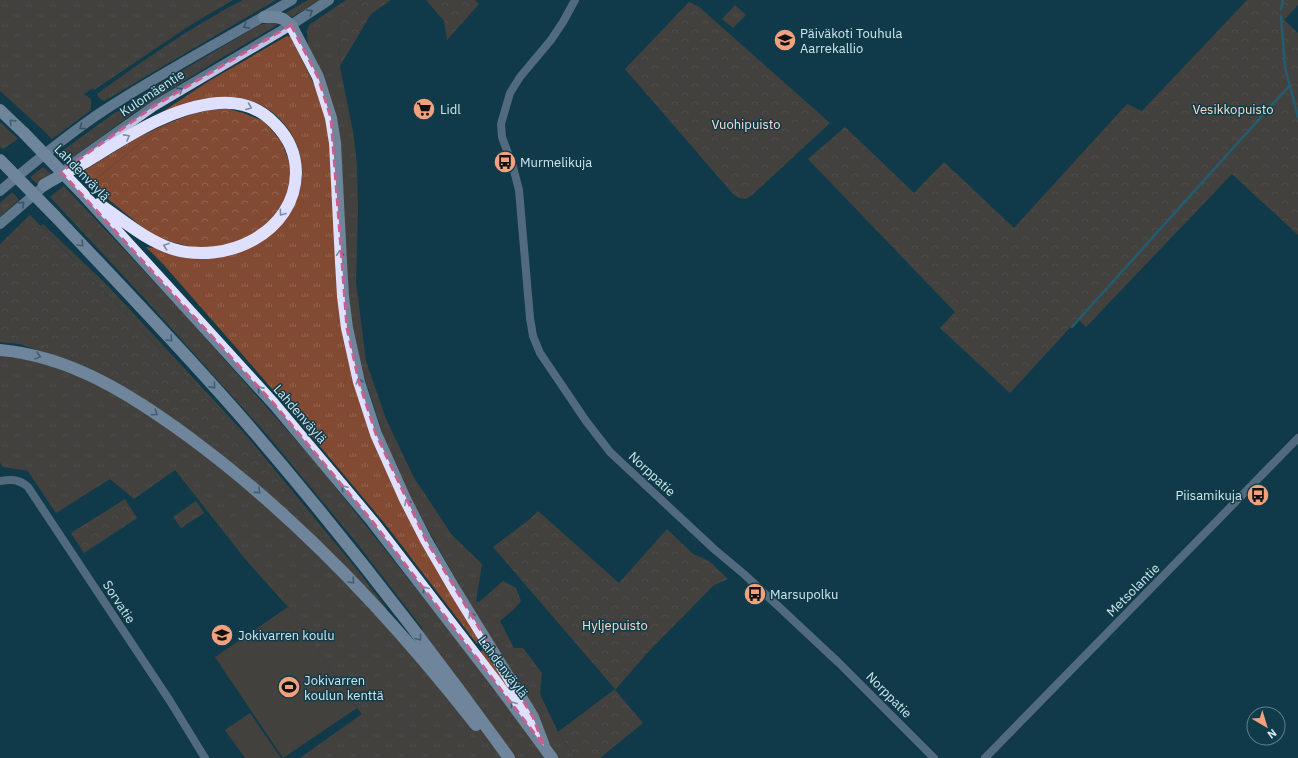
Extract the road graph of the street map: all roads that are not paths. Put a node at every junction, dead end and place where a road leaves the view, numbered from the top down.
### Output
1 (292, 0) edge
2 (329, 0) edge
3 (574, 0) edge
4 (264, 17) junction
5 (291, 24) junction
6 (0, 110) edge
7 (0, 160) edge
8 (44, 185) junction
9 (0, 192) edge
10 (82, 193) junction
11 (0, 224) edge
12 (0, 350) edge
13 (1298, 438) edge
14 (0, 481) edge
15 (544, 746) junction
16 (205, 758) edge
17 (508, 758) edge
18 (552, 758) edge
19 (934, 758) edge
20 (985, 758) edge

1 - 4 main road, Kulomäentie
5 -> 2 main road, Kulomäentie
3 - 19 street, Norppatie
4 - 5 highway
4 -> 9 main road, Kulomäentie
8 -> 5 main road, Kulomäentie
15 -> 5 highway
10 -> 6 highway, Lahdenväylä, bridge
7 -> 17 highway, bridge
8 -> 10 highway
11 -> 8 main road, Kulomäentie
15 -> 10 highway, Lahdenväylä
12 -> 17 highway
13 - 20 street, Metsolantie
14 - 16 street, Sorvatie
15 - 18 highway, Lahdenväylä

